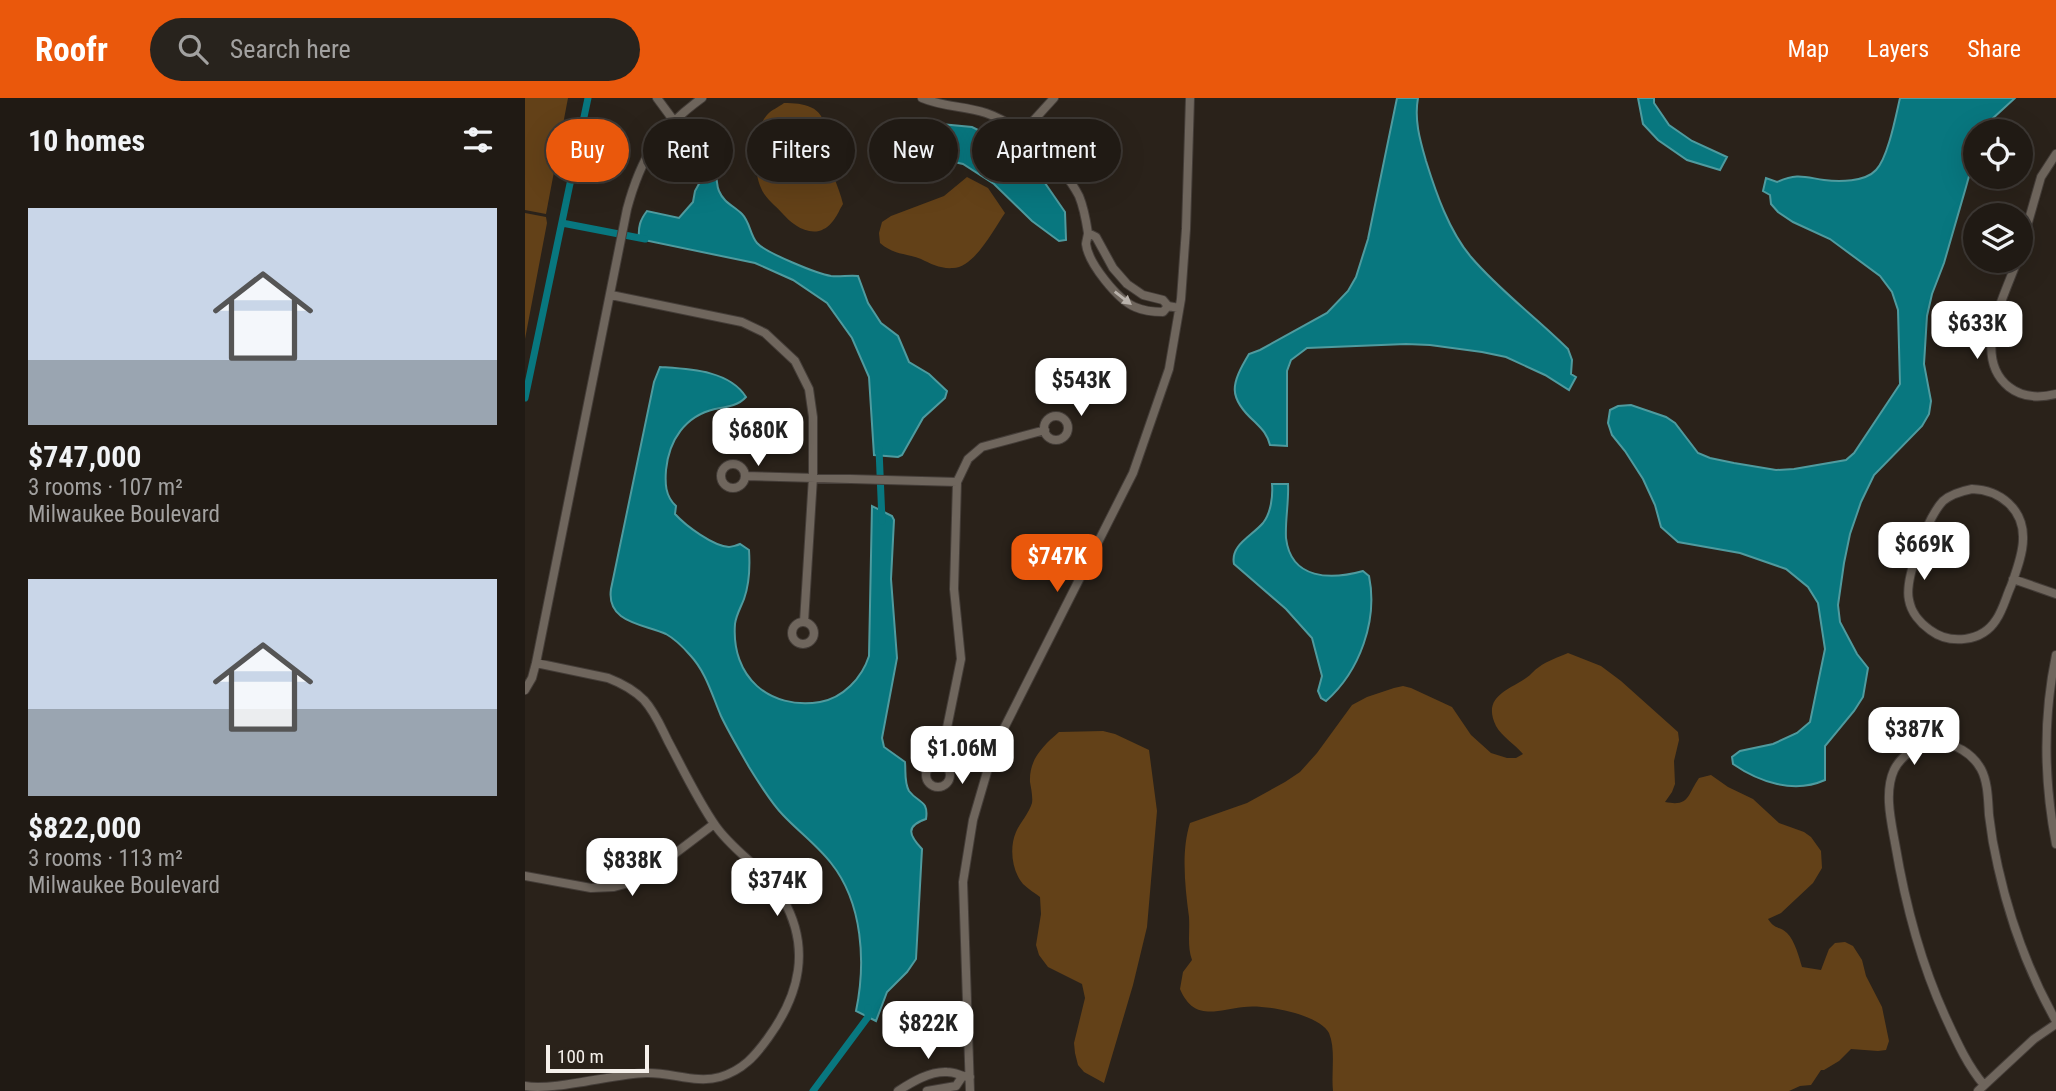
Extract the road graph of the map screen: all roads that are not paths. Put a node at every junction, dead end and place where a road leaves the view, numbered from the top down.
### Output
1 (657, 98) edge
2 (702, 98) edge
3 (922, 98) edge
4 (1055, 98) edge
5 (1190, 98) edge
6 (673, 119) edge
7 (676, 119) edge
8 (1000, 119) edge
9 (1035, 119) edge
10 (2056, 153) edge
11 (643, 164) edge
12 (1070, 182) edge
13 (2033, 205) edge
14 (1089, 233) junction
15 (1113, 268) junction
16 (2013, 273) edge
17 (1101, 275) junction
18 (611, 295) junction
19 (1168, 306) junction
20 (1179, 308) junction
21 (2056, 394) edge
22 (1045, 430) dead end
23 (745, 476) dead end
24 (813, 477) junction
25 (957, 482) junction
26 (2013, 579) junction
27 (2056, 594) edge
28 (804, 622) dead end
29 (2056, 655) edge
30 (536, 663) junction
31 (525, 690) edge
32 (940, 762) dead end
33 (2052, 763) edge
34 (714, 824) junction
35 (2056, 844) edge
36 (525, 876) edge
37 (2056, 1022) edge
38 (966, 1077) junction
39 (912, 1081) junction
40 (525, 1086) edge
41 (1981, 1088) edge
42 (898, 1091) edge
43 (918, 1091) edge
44 (927, 1091) edge
45 (970, 1091) edge

1 - 6 street
2 - 7 street
3 - 8 street
4 - 9 street
5 - 20 street
10 - 13 street
11 - 18 street
12 - 14 street
14 - 15 street
14 - 17 street
15 - 17 street
15 - 19 street
16 - 21 street
17 -> 19 street
18 - 24 street
18 - 30 street
19 - 20 street
20 - 38 street
22 - 25 street
23 - 24 street
24 - 25 street
24 - 28 street
25 - 32 street
26 - 26 street
26 - 27 street
29 - 33 street
30 - 31 street
30 - 34 street
33 - 35 street
34 - 36 street
34 - 40 street
37 - 41 street
37 - 41 street
38 - 39 street
38 - 44 street
38 - 45 street
39 - 42 street
39 - 43 street

